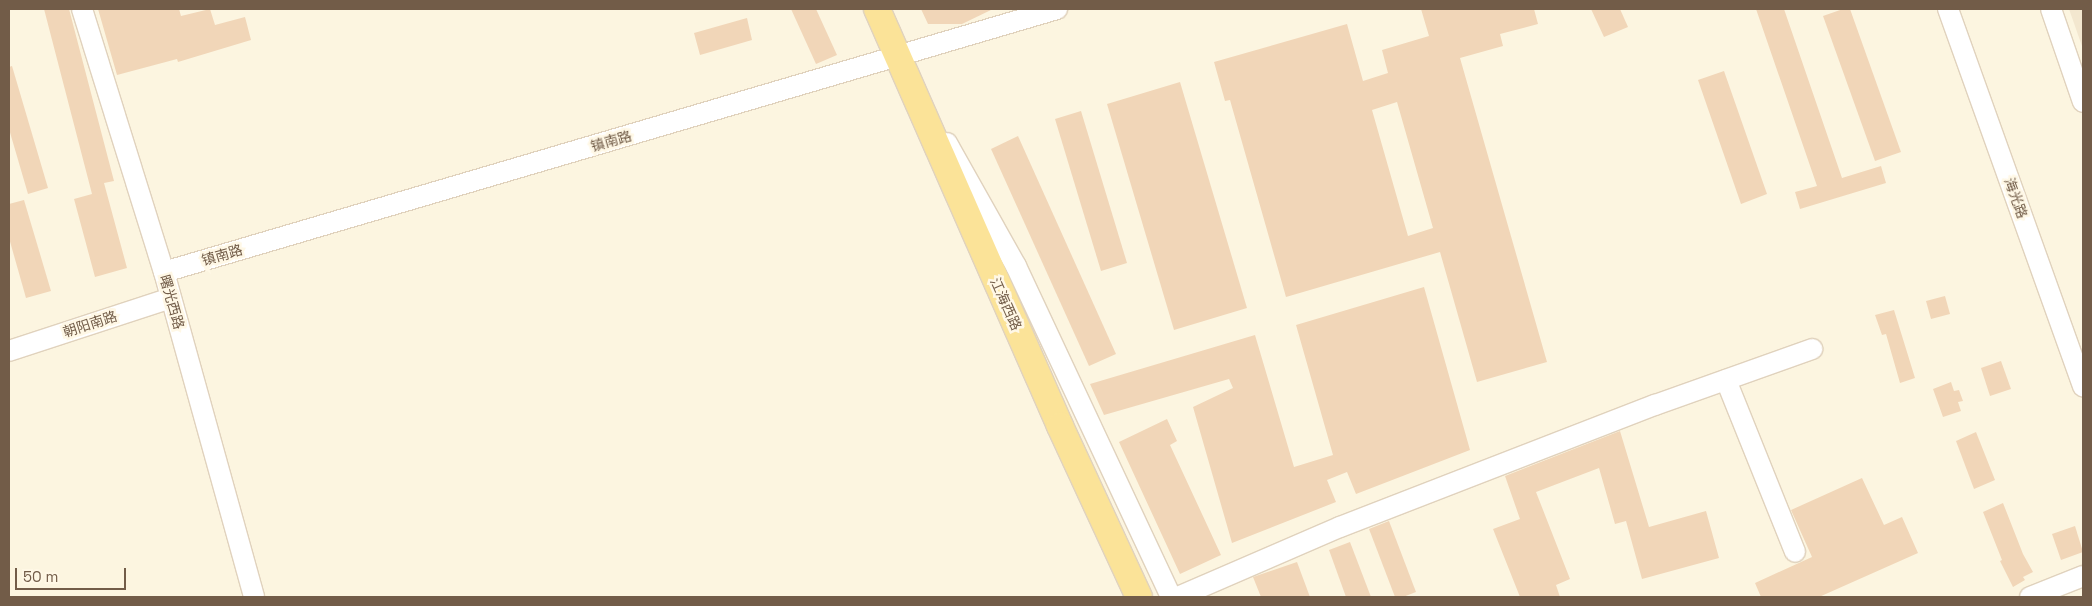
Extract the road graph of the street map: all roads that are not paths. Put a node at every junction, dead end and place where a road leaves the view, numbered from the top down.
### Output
1 (82, 9) edge
2 (877, 9) edge
3 (1057, 9) edge
4 (1948, 9) edge
5 (2051, 9) edge
6 (898, 56) junction
7 (2083, 102) edge
8 (164, 272) junction
9 (171, 298) junction
10 (1812, 349) dead end
11 (9, 350) edge
12 (1726, 380) junction
13 (2083, 387) edge
14 (1795, 552) dead end
15 (2083, 576) edge
16 (254, 597) edge
17 (1139, 597) edge
18 (1171, 597) edge
19 (1178, 597) edge
20 (2030, 597) edge

1 - 8 street, 曙光西路
2 - 6 main road, 江海西路
3 - 6 street, 镇南路
4 - 13 street, 海光路
5 - 7 street
6 - 8 street, 镇南路
6 - 17 main road, 江海西路
6 - 18 street
8 - 9 street, 曙光西路
9 - 11 street, 朝阳南路
9 - 16 street, 曙光西路
10 - 12 street
12 - 14 street
12 - 19 street
15 - 20 street

